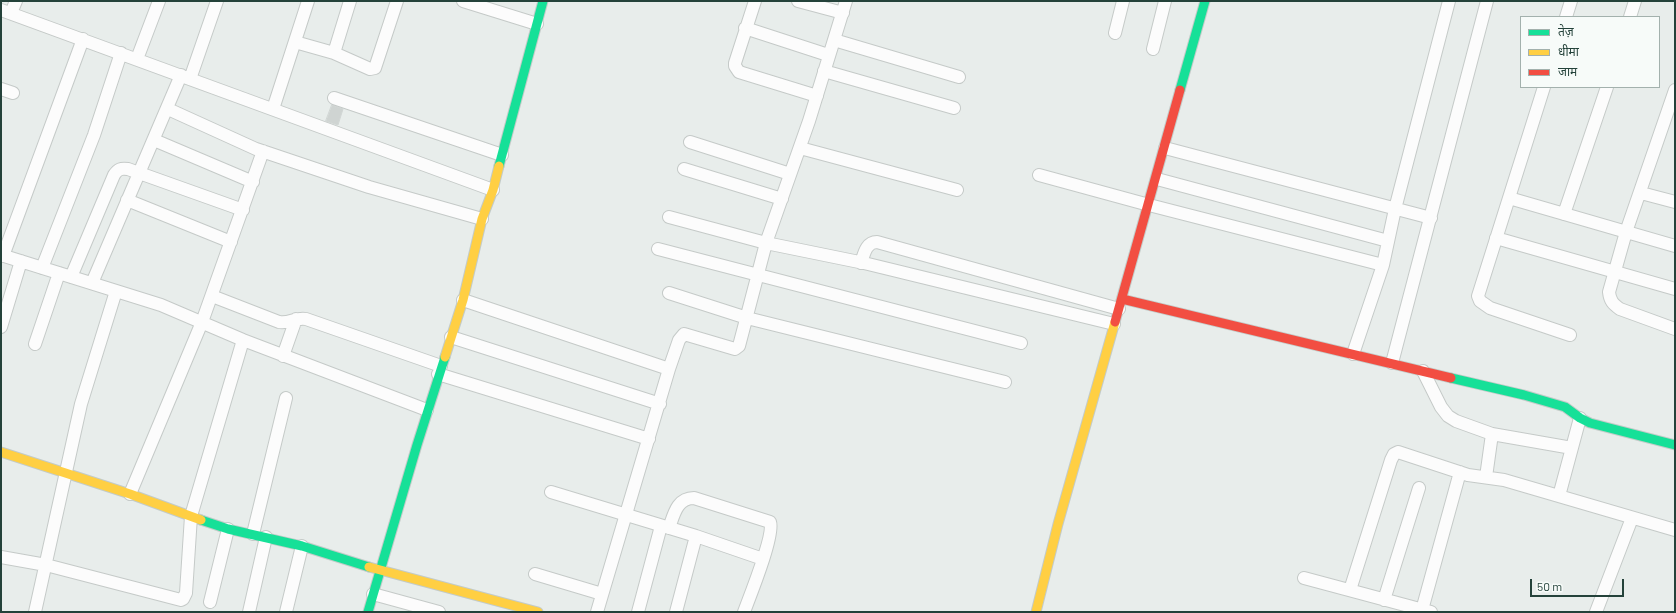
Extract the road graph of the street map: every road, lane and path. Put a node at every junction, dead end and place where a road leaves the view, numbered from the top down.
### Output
1 (16, 1) edge
2 (159, 1) edge
3 (217, 1) edge
4 (308, 1) edge
5 (350, 1) edge
6 (397, 1) edge
7 (462, 1) edge
8 (543, 1) edge
9 (755, 1) edge
10 (798, 1) edge
11 (1124, 1) edge
12 (1165, 1) edge
13 (1205, 1) edge
14 (1449, 1) edge
15 (1487, 1) edge
16 (1571, 1) edge
17 (1635, 1) edge
18 (844, 7) edge
19 (6, 11) edge
20 (1566, 16) edge
21 (1630, 16) edge
22 (537, 24) junction
23 (745, 28) junction
24 (1115, 34) dead end
25 (82, 40) junction
26 (834, 40) junction
27 (295, 42) junction
28 (1153, 50) dead end
29 (121, 53) junction
30 (334, 53) junction
31 (828, 55) junction
32 (137, 59) junction
33 (824, 71) junction
34 (959, 76) dead end
35 (186, 77) junction
36 (1544, 88) edge
37 (1606, 88) edge
38 (1, 89) edge
39 (1675, 90) edge
40 (13, 93) dead end
41 (816, 96) junction
42 (334, 98) dead end
43 (954, 108) dead end
44 (168, 109) junction
45 (273, 109) junction
46 (154, 140) junction
47 (690, 142) dead end
48 (800, 148) junction
49 (1165, 148) junction
50 (263, 151) junction
51 (502, 155) junction
52 (684, 169) dead end
53 (140, 173) junction
54 (790, 174) junction
55 (1040, 175) dead end
56 (1157, 179) junction
57 (253, 182) junction
58 (493, 190) junction
59 (957, 190) dead end
60 (1641, 193) junction
61 (1509, 198) junction
62 (782, 199) junction
63 (127, 200) junction
64 (1675, 202) edge
65 (1149, 205) junction
66 (1396, 208) junction
67 (243, 210) junction
68 (1564, 214) junction
69 (669, 217) dead end
70 (1431, 218) junction
71 (482, 219) junction
72 (1626, 232) junction
73 (1496, 238) junction
74 (1388, 241) junction
75 (231, 242) junction
76 (766, 243) junction
77 (1675, 246) edge
78 (658, 249) dead end
79 (2, 255) edge
80 (21, 261) junction
81 (861, 263) junction
82 (1383, 265) junction
83 (42, 268) junction
84 (1614, 273) junction
85 (65, 275) junction
86 (758, 275) junction
87 (92, 283) junction
88 (1675, 289) edge
89 (116, 291) junction
90 (669, 293) dead end
91 (212, 296) junction
92 (462, 300) junction
93 (1120, 304) junction
94 (747, 318) junction
95 (296, 319) junction
96 (2, 322) edge
97 (202, 322) junction
98 (1114, 324) junction
99 (1675, 329) edge
100 (1570, 334) dead end
101 (451, 337) junction
102 (243, 340) junction
103 (1021, 343) dead end
104 (35, 344) dead end
105 (1353, 354) junction
106 (283, 356) junction
107 (1392, 363) junction
108 (669, 369) junction
109 (439, 370) junction
110 (1423, 371) junction
111 (1005, 382) dead end
112 (286, 398) dead end
113 (660, 404) junction
114 (427, 410) junction
115 (1580, 418) junction
116 (1492, 434) junction
117 (649, 439) junction
118 (1675, 445) edge
119 (1572, 448) junction
120 (1, 452) edge
121 (1460, 472) junction
122 (65, 474) junction
123 (1486, 477) junction
124 (1419, 488) dead end
125 (551, 492) dead end
126 (130, 494) junction
127 (1559, 496) junction
128 (625, 515) junction
129 (191, 516) junction
130 (1632, 518) junction
131 (665, 527) junction
132 (228, 528) junction
133 (1675, 530) edge
134 (253, 534) junction
135 (696, 536) junction
136 (266, 537) junction
137 (302, 546) junction
138 (1, 557) edge
139 (763, 559) junction
140 (46, 565) junction
141 (381, 570) junction
142 (535, 574) dead end
143 (1304, 578) dead end
144 (1350, 590) junction
145 (374, 594) junction
146 (602, 594) junction
147 (1384, 600) junction
148 (210, 602) dead end
149 (1426, 611) edge
150 (35, 612) edge
151 (249, 612) edge
152 (286, 612) edge
153 (368, 612) edge
154 (439, 612) edge
155 (538, 612) edge
156 (597, 612) edge
157 (638, 612) edge
158 (676, 612) edge
159 (744, 612) edge
160 (1036, 612) edge
161 (1596, 612) edge

1 - 19 street
2 - 32 street
3 - 35 street
4 - 27 street
5 - 30 street
6 - 30 street
7 - 22 street
8 - 22 street
9 - 23 street
10 - 18 street
11 - 24 street
12 - 28 street
13 - 49 street
14 - 66 street
15 - 70 street
16 - 20 street
17 - 21 street
18 - 26 street
19 - 25 street
22 - 51 street
23 - 31 street
23 - 41 street
25 - 29 street
25 - 79 street
26 - 31 street
26 - 34 street
27 - 30 street
27 - 45 street
29 - 32 street
29 - 83 street
31 - 33 street
32 - 35 street
33 - 41 street
33 - 43 street
35 - 44 street
35 - 45 street
36 - 61 street
37 - 68 street
38 - 40 street
39 - 60 street
41 - 48 street
42 - 51 street
44 - 46 street
44 - 50 street
45 - 58 street
46 - 53 street
46 - 57 street
47 - 54 street
48 - 54 street
48 - 59 street
49 - 56 street
49 - 66 street
50 - 57 street
50 - 71 street
51 - 58 street
52 - 62 street
53 - 63 street
53 - 67 street
53 - 85 street
54 - 62 street
55 - 65 street
56 - 65 street
56 - 74 street
57 - 67 street
58 - 71 street
60 - 64 street
60 - 72 street
61 - 68 street
61 - 73 street
62 - 76 street
63 - 75 street
63 - 87 street
65 - 82 street
65 - 93 street
66 - 70 street
66 - 74 street
67 - 75 street
68 - 72 street
69 - 76 street
70 - 107 street
71 - 92 street
72 - 77 street
72 - 84 street
73 - 84 street
73 - 100 street
74 - 82 street
75 - 91 street
76 - 81 street
76 - 86 street
78 - 86 street
79 - 80 street
80 - 83 street
80 - 96 street
81 - 93 street
81 - 98 street
82 - 105 street
83 - 85 street
84 - 88 street
84 - 99 street
85 - 87 street
85 - 104 street
86 - 94 street
86 - 103 street
87 - 89 street
89 - 97 street
89 - 122 street
90 - 94 street
91 - 95 street
91 - 97 street
92 - 101 street
92 - 108 street
93 - 98 street
93 - 105 street
94 - 108 street
94 - 111 street
95 - 106 street
95 - 109 street
97 - 102 street
97 - 126 street
98 - 160 street
101 - 109 street
101 - 113 street
102 - 106 street
102 - 129 street
105 - 107 street
106 - 114 street
107 - 110 street
108 - 113 street
109 - 114 street
109 - 117 street
110 - 115 street
110 - 116 street
112 - 134 street
113 - 117 street
114 - 141 street
115 - 118 street
115 - 119 street
116 - 119 street
116 - 123 street
117 - 128 street
119 - 127 street
120 - 122 street
121 - 123 street
121 - 144 street
121 - 149 street
122 - 126 street
122 - 140 street
123 - 127 street
124 - 147 street
125 - 128 street
126 - 129 street
127 - 130 street
128 - 131 street
128 - 146 street
129 - 132 street
129 - 140 street
130 - 133 street
130 - 161 street
131 - 135 street
131 - 139 street
131 - 157 street
132 - 134 street
132 - 148 street
134 - 136 street
135 - 139 street
135 - 158 street
136 - 137 street
136 - 151 street
137 - 141 street
137 - 152 street
138 - 140 street
139 - 159 street
140 - 150 street
141 - 145 street
141 - 155 street
142 - 146 street
143 - 144 street
144 - 147 street
145 - 153 street
145 - 154 street
146 - 156 street
147 - 149 street

